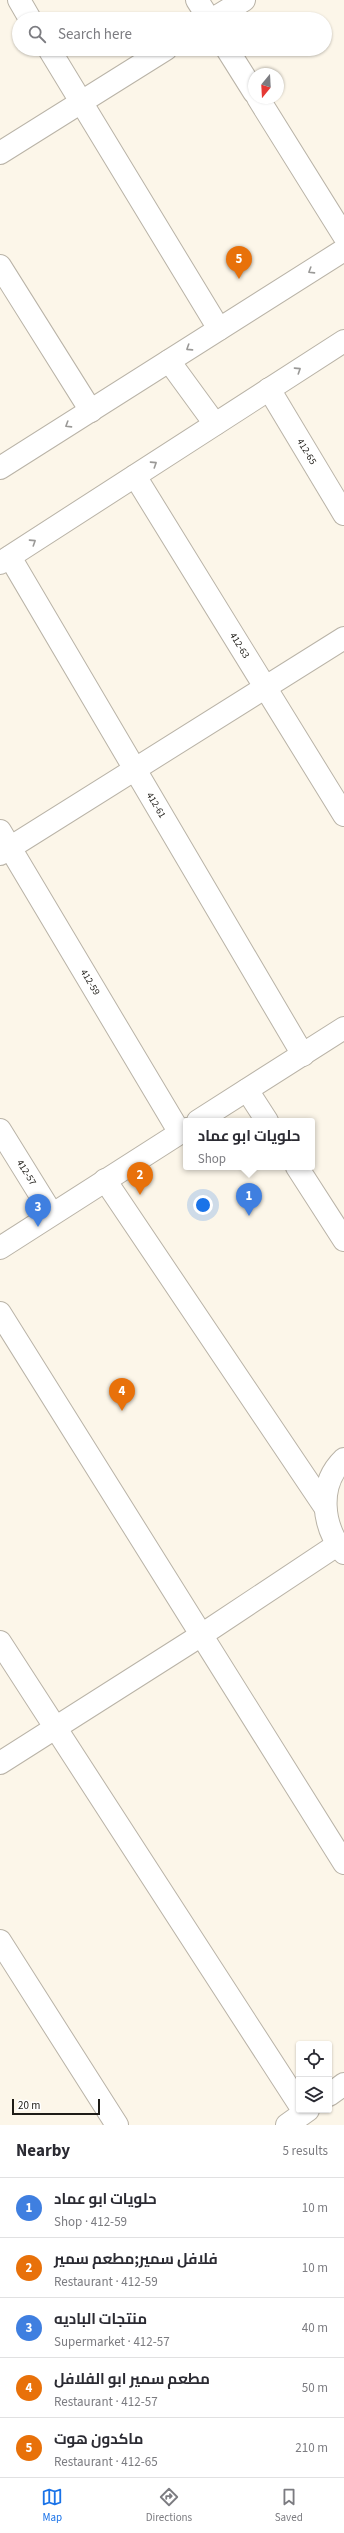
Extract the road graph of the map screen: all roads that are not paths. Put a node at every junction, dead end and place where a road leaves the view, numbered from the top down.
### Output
1 (19, 0) edge
2 (197, 0) edge
3 (244, 0) edge
4 (26, 12) edge
5 (205, 12) edge
6 (224, 12) edge
7 (53, 56) edge
8 (155, 56) edge
9 (231, 56) edge
10 (248, 82) edge
11 (81, 102) junction
12 (262, 104) edge
13 (0, 153) edge
14 (344, 236) edge
15 (344, 250) edge
16 (0, 266) edge
17 (219, 329) junction
18 (344, 341) edge
19 (169, 361) junction
20 (269, 389) junction
21 (91, 411) junction
22 (215, 424) junction
23 (0, 468) edge
24 (135, 476) junction
25 (344, 514) edge
26 (5, 560) edge
27 (344, 638) edge
28 (265, 687) junction
29 (135, 769) junction
30 (344, 815) edge
31 (3, 844) edge
32 (344, 1028) edge
33 (303, 1054) junction
34 (247, 1090) junction
35 (203, 1118) edge
36 (265, 1118) edge
37 (0, 1130) edge
38 (183, 1131) edge
39 (299, 1170) edge
40 (106, 1180) junction
41 (52, 1214) junction
42 (344, 1240) edge
43 (0, 1248) edge
44 (0, 1312) edge
45 (344, 1459) edge
46 (324, 1507) junction
47 (340, 1549) edge
48 (203, 1634) junction
49 (0, 1642) edge
50 (56, 1728) junction
51 (0, 1763) edge
52 (344, 1863) edge
53 (0, 1941) edge
54 (344, 2084) edge
55 (332, 2093) edge
56 (296, 2097) edge
57 (300, 2113) edge
58 (117, 2125) edge
59 (287, 2125) edge

1 - 4 street
2 - 5 street
3 - 6 street
7 - 11 street
8 - 11 street
9 - 10 street
11 - 13 street
11 - 17 street
12 - 14 street
15 -> 17 street
16 - 21 street
17 -> 19 street
20 -> 18 street
19 - 21 street
19 - 22 street
20 - 22 street
20 - 25 street, 412-65
21 -> 23 street
24 -> 22 street
26 -> 24 street
24 - 28 street, 412-63
26 - 29 street, 412-61
27 - 28 street
28 - 29 street
28 - 30 street, 412-63
29 - 31 street
29 - 33 street, 412-61
31 - 38 street, 412-59
32 - 33 street
33 - 34 street
34 - 35 street
34 - 36 street
37 - 41 street, 412-57
38 - 40 street
39 - 42 street
40 - 41 street
40 - 46 street
41 - 43 street
44 - 48 street
45 - 46 street
46 - 47 street
47 - 48 street
48 - 50 street
48 - 52 street
49 - 50 street
50 - 51 street
50 - 56 street
53 - 58 street
54 - 55 street
57 - 59 street

